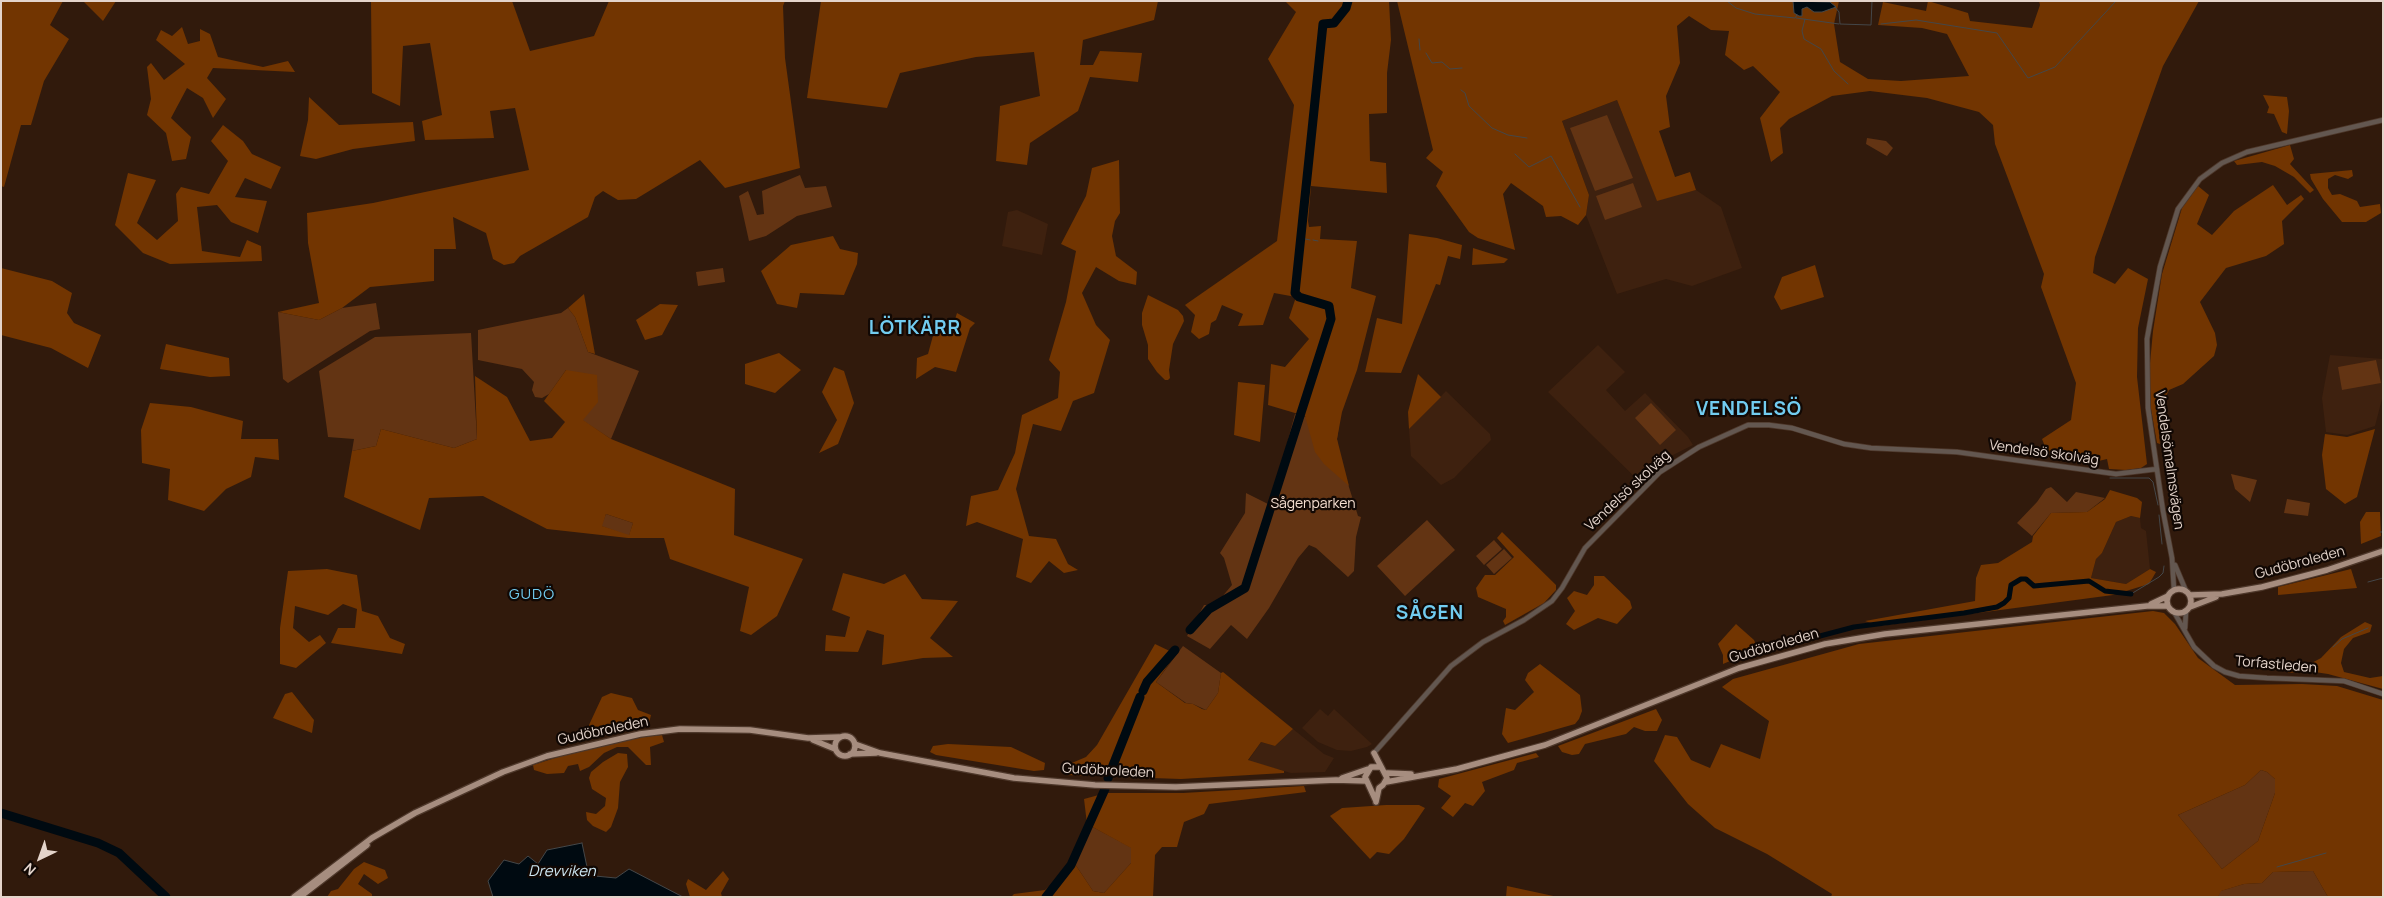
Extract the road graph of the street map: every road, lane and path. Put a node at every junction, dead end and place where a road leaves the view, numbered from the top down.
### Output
1 (2383, 120) edge
2 (2157, 470) junction
3 (2383, 551) edge
4 (2172, 558) junction
5 (2174, 590) junction
6 (2188, 593) junction
7 (2222, 594) junction
8 (2168, 596) junction
9 (2147, 606) junction
10 (2168, 606) junction
11 (2188, 609) junction
12 (2174, 612) junction
13 (2185, 630) junction
14 (2383, 694) edge
15 (839, 737) junction
16 (808, 738) junction
17 (854, 744) junction
18 (835, 749) junction
19 (1374, 752) junction
20 (880, 753) junction
21 (850, 754) junction
22 (1380, 767) junction
23 (1370, 768) junction
24 (1387, 773) junction
25 (1423, 774) junction
26 (1336, 780) junction
27 (1366, 781) junction
28 (1386, 782) junction
29 (1371, 787) junction
30 (1379, 788) junction
31 (415, 813) junction
32 (294, 897) edge
33 (300, 897) edge

1 - 2 street, Vendelsömalmsvägen
2 - 4 street, Vendelsömalmsvägen
2 - 19 street, Vendelsö skolväg
3 - 7 main road, Gudöbroleden
4 - 5 street, Vendelsömalmsvägen
4 - 6 street, Vendelsömalmsvägen
5 - 6 main road
5 - 8 main road
6 - 7 main road, Gudöbroleden
6 - 11 main road
7 - 11 main road, Gudöbroleden
8 - 9 main road, Gudöbroleden
8 - 10 main road
9 - 10 main road, Gudöbroleden
9 - 25 main road, Gudöbroleden
10 - 12 main road
11 - 12 main road
11 - 13 street
12 - 13 street, Torfastleden
13 - 14 street, Torfastleden
15 - 16 main road, Gudöbroleden
15 - 17 main road
15 - 18 main road
16 - 18 main road, Gudöbroleden
16 - 31 main road, Gudöbroleden
17 - 20 main road, Gudöbroleden
17 - 21 main road
18 - 21 main road
19 - 22 main road
19 - 23 main road
20 - 21 main road, Gudöbroleden
20 - 26 main road, Gudöbroleden
22 - 23 main road
22 - 24 main road
23 - 26 main road, Gudöbroleden
23 - 27 main road
24 - 25 main road, Gudöbroleden
24 - 28 main road
25 - 28 main road, Gudöbroleden
26 - 27 main road, Gudöbroleden
27 - 29 main road
28 - 30 main road
29 - 30 main road
29 - 30 main road
31 - 32 main road, Gudöbroleden
31 - 33 main road, Gudöbroleden

